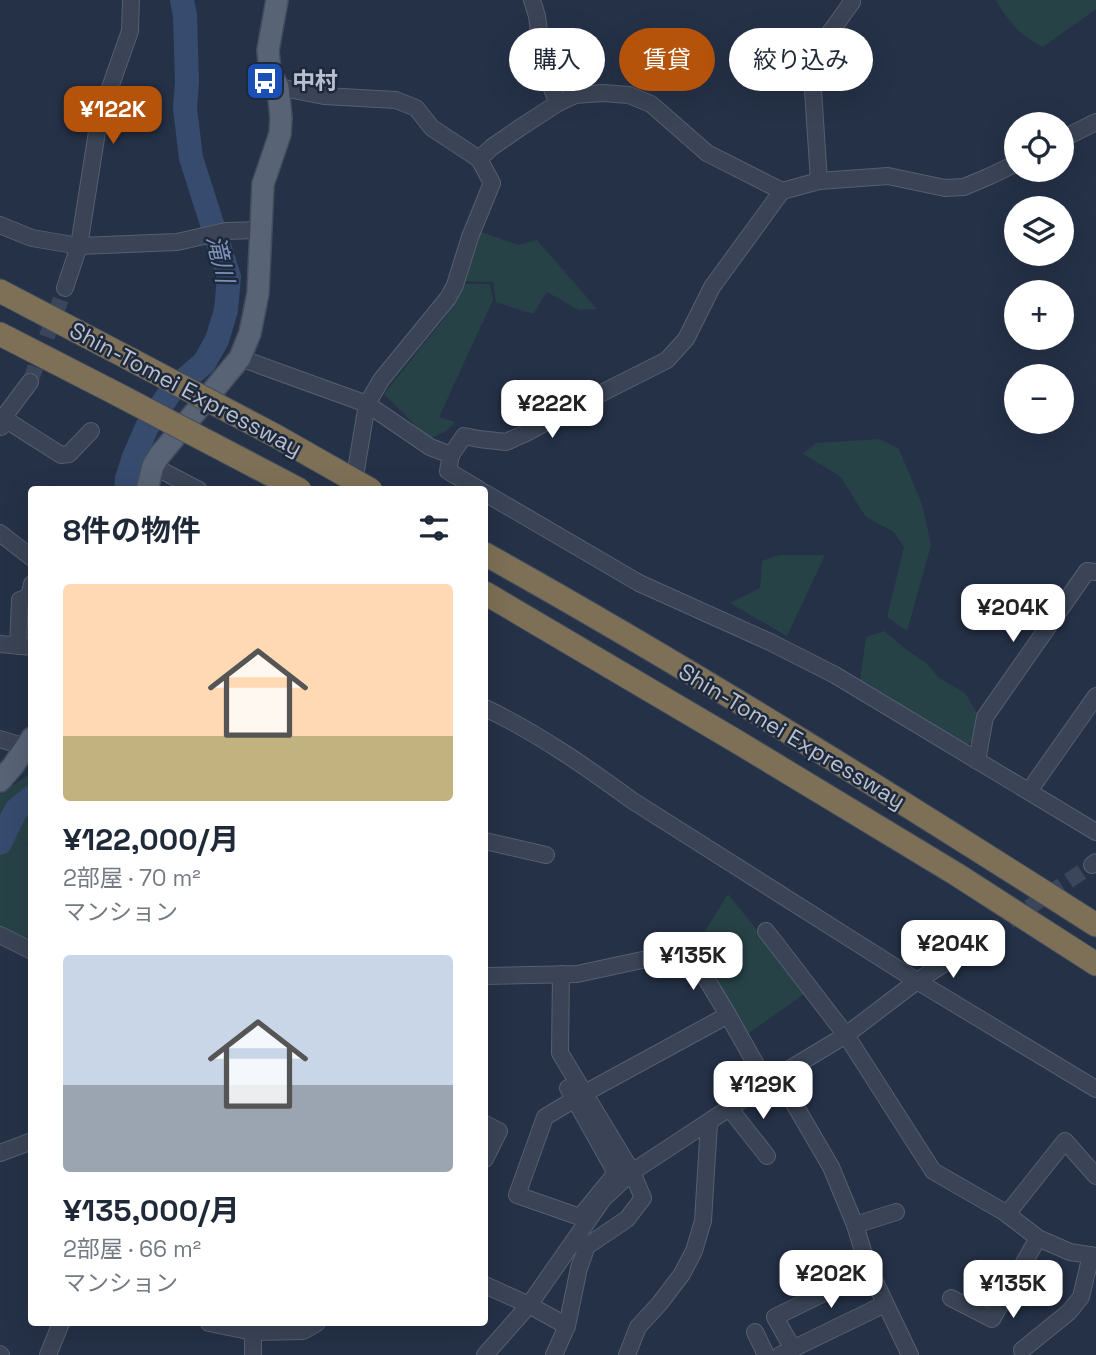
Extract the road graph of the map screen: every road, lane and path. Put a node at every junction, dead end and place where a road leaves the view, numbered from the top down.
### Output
1 (131, 0) edge
2 (277, 0) edge
3 (532, 0) edge
4 (851, 0) edge
5 (278, 88) junction
6 (558, 103) junction
7 (1096, 122) edge
8 (1074, 133) edge
9 (480, 159) junction
10 (1004, 169) edge
11 (819, 181) junction
12 (782, 191) junction
13 (0, 225) edge
14 (260, 230) junction
15 (79, 246) junction
16 (65, 288) tunnel mouth
17 (0, 291) edge
18 (0, 334) edge
19 (240, 358) junction
20 (30, 382) tunnel mouth
21 (368, 404) junction
22 (1, 421) edge
23 (91, 430) dead end
24 (451, 455) junction
25 (153, 466) junction
26 (148, 486) edge
27 (191, 486) edge
28 (292, 486) edge
29 (353, 486) edge
30 (364, 486) edge
31 (473, 486) edge
32 (488, 495) edge
33 (0, 533) edge
34 (28, 555) edge
35 (488, 556) edge
36 (1096, 572) edge
37 (488, 595) edge
38 (28, 597) edge
39 (0, 644) edge
40 (24, 647) edge
41 (1096, 696) edge
42 (488, 709) edge
43 (0, 739) edge
44 (28, 742) edge
45 (28, 744) edge
46 (977, 761) junction
47 (0, 781) edge
48 (1029, 791) junction
49 (1096, 832) edge
50 (488, 842) edge
51 (546, 855) dead end
52 (1096, 925) edge
53 (766, 931) dead end
54 (0, 936) edge
55 (969, 948) tunnel mouth
56 (28, 949) edge
57 (1096, 964) edge
58 (561, 974) junction
59 (488, 976) edge
60 (916, 981) junction
61 (728, 1015) junction
62 (846, 1035) junction
63 (773, 1080) junction
64 (1096, 1088) edge
65 (576, 1094) junction
66 (730, 1109) junction
67 (709, 1123) junction
68 (488, 1126) edge
69 (28, 1142) edge
70 (488, 1152) edge
71 (0, 1153) edge
72 (767, 1156) dead end
73 (632, 1172) junction
74 (1096, 1176) edge
75 (896, 1212) dead end
76 (1007, 1214) junction
77 (855, 1225) junction
78 (1038, 1238) junction
79 (1093, 1255) edge
80 (868, 1267) junction
81 (488, 1286) edge
82 (951, 1298) dead end
83 (885, 1304) junction
84 (529, 1305) junction
85 (567, 1325) junction
86 (60, 1326) edge
87 (235, 1326) edge
88 (312, 1326) edge
89 (253, 1328) edge
90 (755, 1332) dead end
91 (1022, 1350) dead end
92 (787, 1352) edge
93 (48, 1355) edge
94 (253, 1355) edge
95 (485, 1355) edge
96 (554, 1355) edge
97 (627, 1355) edge
98 (766, 1355) edge
99 (911, 1355) edge

1 - 15 street
2 - 5 main road
3 - 6 street
4 - 11 street
5 - 9 street
5 - 14 main road
6 - 9 street
6 - 12 street
7 - 8 street
9 - 21 street
10 - 11 street
11 - 12 street
12 - 24 street
13 - 15 street
14 - 15 street
14 - 19 main road
15 - 16 street
17 - 30 highway, Shin-Tomei Expressway, bridge
18 - 28 highway, Shin-Tomei Expressway, bridge
19 - 21 street
19 - 25 main road
20 - 22 street
21 - 24 street
21 - 29 street
22 - 23 street
24 - 31 street
25 - 26 main road
25 - 27 street
32 - 46 street
33 - 34 street
35 - 52 highway, Shin-Tomei Expressway
36 - 46 street
37 - 57 highway, Shin-Tomei Expressway
38 - 40 street
39 - 40 street
41 - 48 street
42 - 60 street
43 - 44 street
45 - 47 main road
46 - 48 street
48 - 49 street
50 - 51 street
53 - 62 street
54 - 56 street
55 - 60 street
58 - 59 street
58 - 61 street
58 - 65 street
60 - 62 street
60 - 64 street
61 - 63 street
61 - 65 street
62 - 63 street
62 - 76 street
63 - 66 street
63 - 77 street
65 - 65 street
65 - 73 street
66 - 67 street
66 - 72 street
67 - 73 street
67 - 97 street
68 - 70 street
69 - 71 street
73 - 84 street
73 - 85 street
74 - 76 street
75 - 77 street
76 - 78 street
77 - 80 street
78 - 79 street
78 - 82 street
79 - 91 street
80 - 83 street
80 - 92 street
81 - 84 street
83 - 92 street
83 - 99 street
84 - 85 street
84 - 95 street
85 - 96 street
86 - 93 street
87 - 89 street
88 - 89 street
89 - 94 street
90 - 98 street

